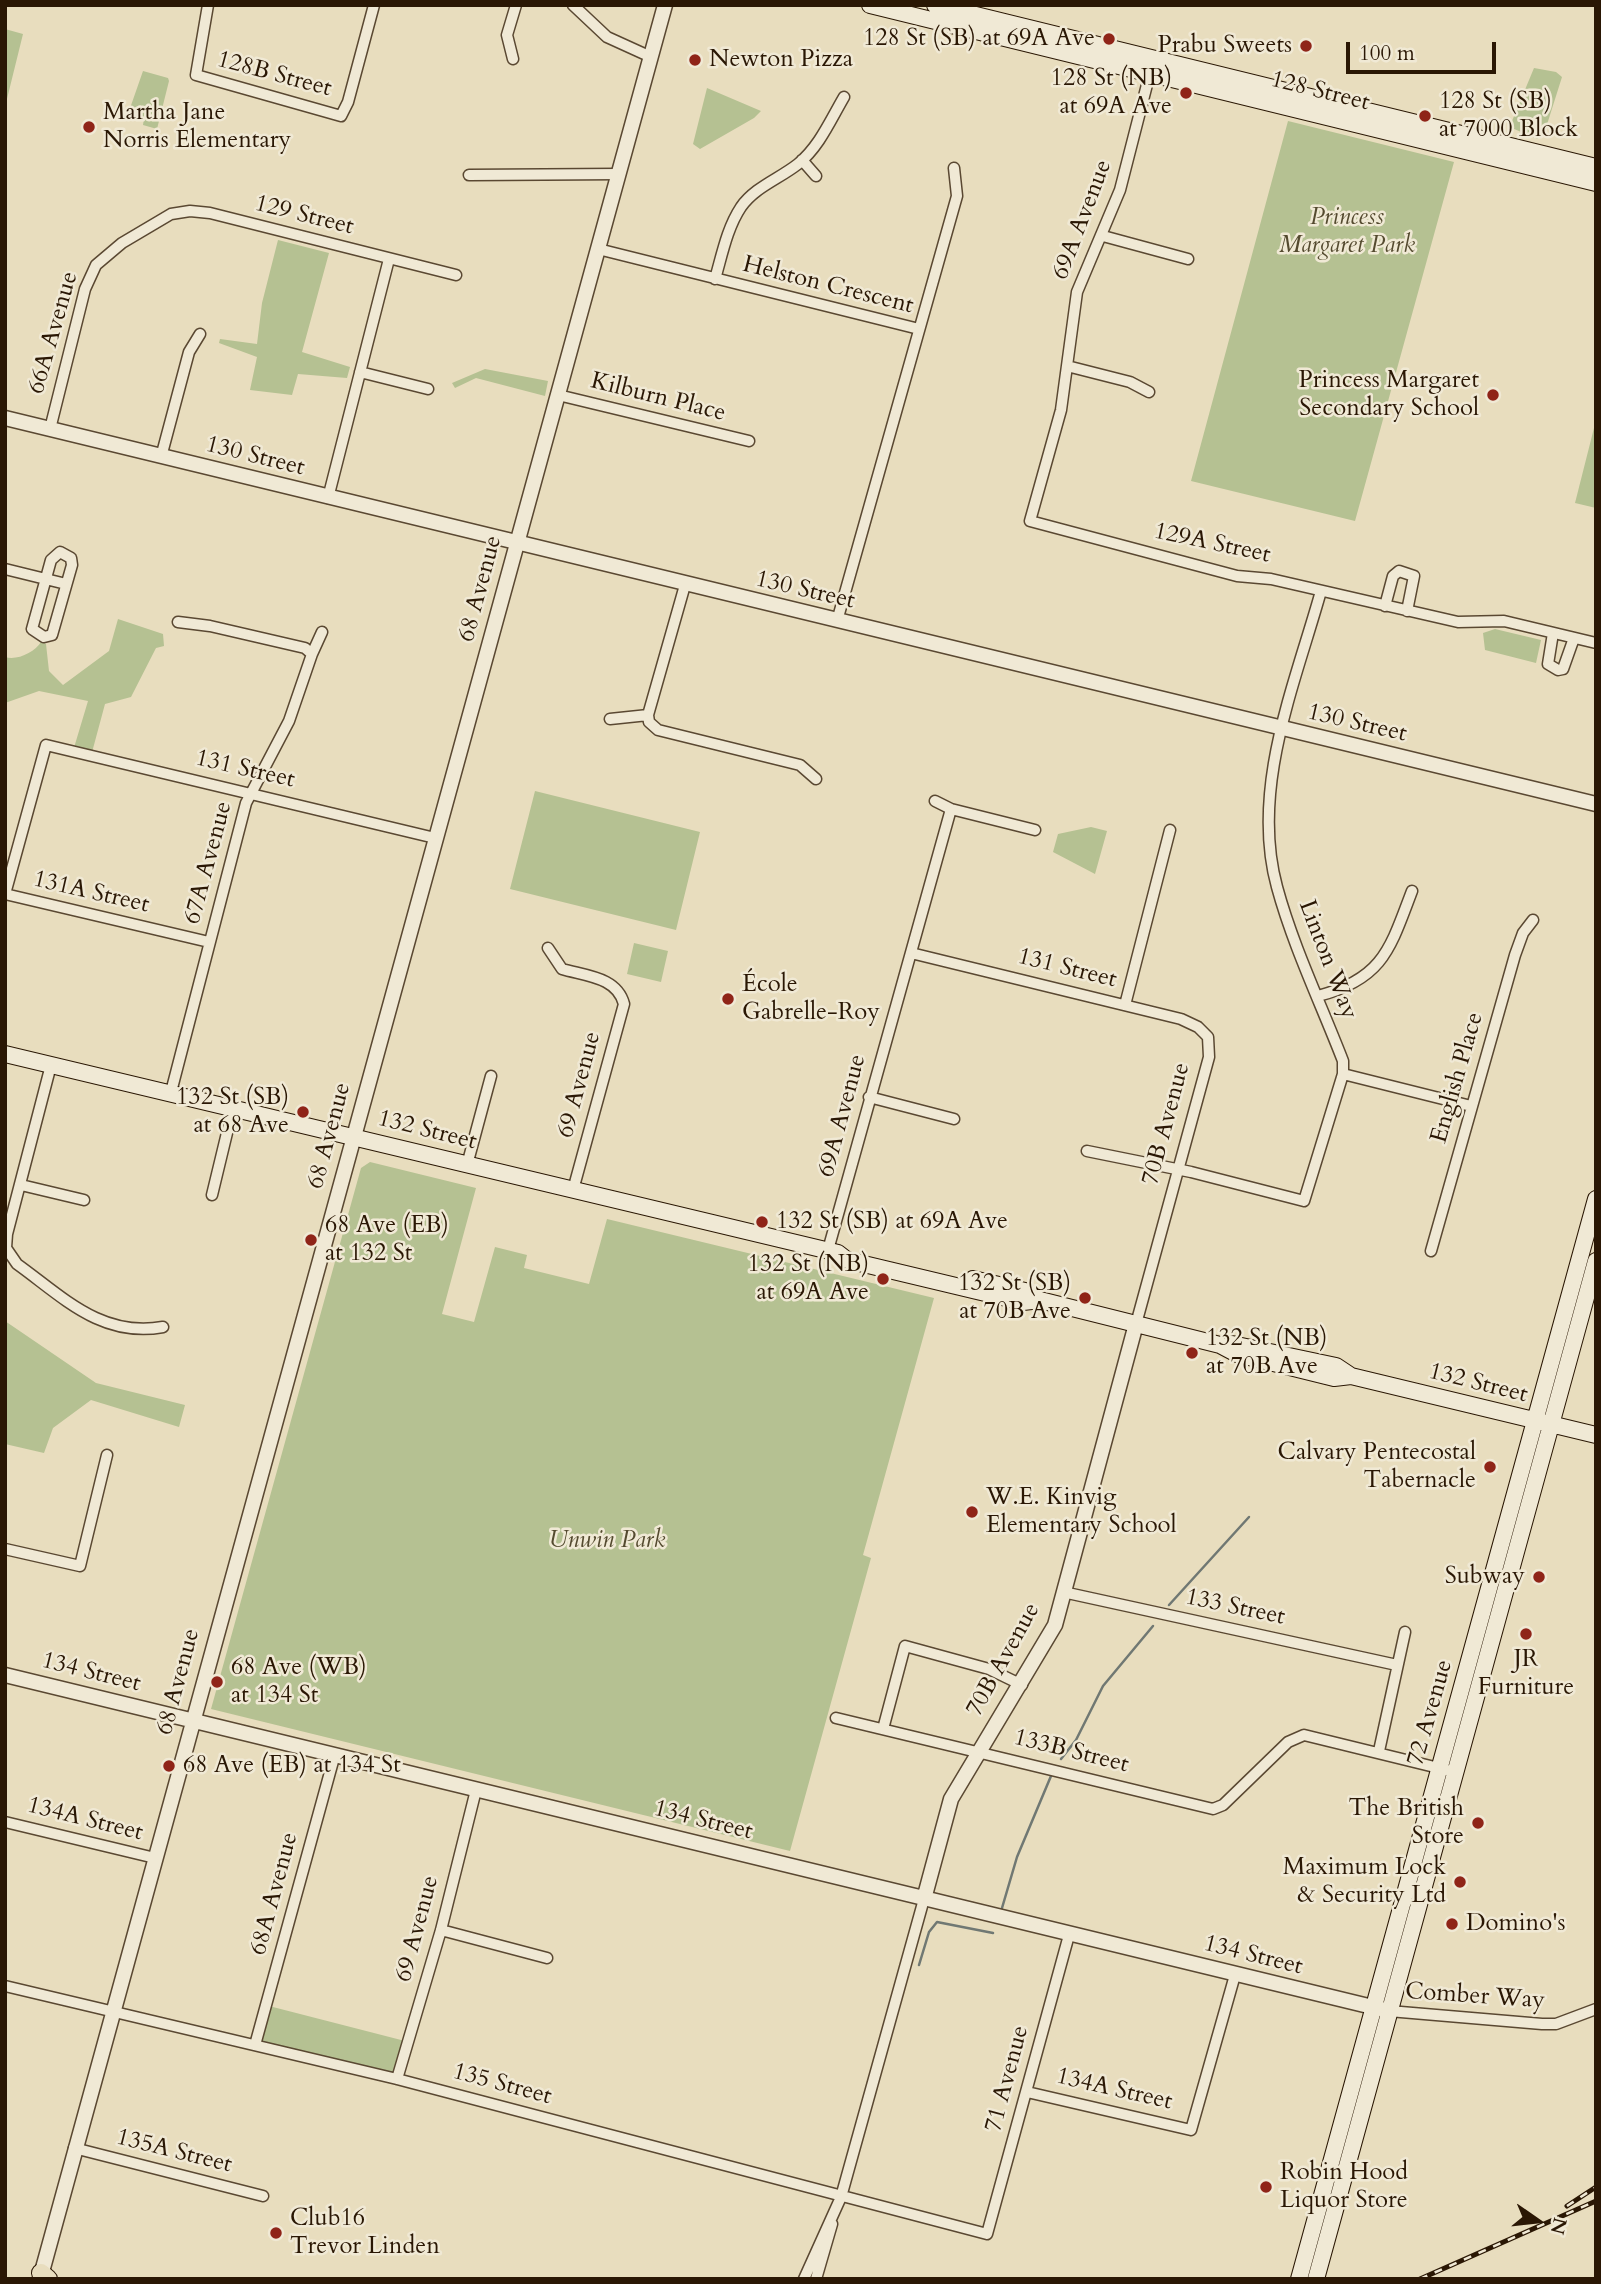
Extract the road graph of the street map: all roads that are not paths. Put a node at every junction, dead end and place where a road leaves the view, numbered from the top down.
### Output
1 (208, 5) edge
2 (374, 5) edge
3 (516, 5) edge
4 (573, 5) edge
5 (665, 5) edge
6 (870, 5) edge
7 (936, 5) edge
8 (651, 57) junction
9 (513, 59) dead end
10 (1150, 67) junction
11 (1277, 89) junction
12 (1214, 90) junction
13 (844, 97) dead end
14 (802, 160) junction
15 (1596, 167) edge
16 (954, 169) dead end
17 (619, 174) junction
18 (469, 175) dead end
19 (816, 176) dead end
20 (1596, 183) edge
21 (144, 230) joint
22 (1103, 236) junction
23 (598, 249) junction
24 (389, 259) junction
25 (1188, 259) dead end
26 (456, 275) dead end
27 (715, 278) junction
28 (919, 329) junction
29 (200, 334) dead end
30 (1067, 366) junction
31 (360, 372) junction
32 (428, 389) dead end
33 (1149, 392) dead end
34 (558, 395) junction
35 (5, 418) edge
36 (50, 429) junction
37 (749, 441) dead end
38 (161, 457) junction
39 (328, 498) junction
40 (1030, 521) joint
41 (517, 544) junction
42 (5, 569) edge
43 (46, 579) junction
44 (66, 584) junction
45 (685, 585) junction
46 (1321, 591) junction
47 (1385, 606) junction
48 (1407, 611) junction
49 (836, 621) junction
50 (178, 622) dead end
51 (322, 632) dead end
52 (1553, 633) junction
53 (1574, 638) junction
54 (1596, 643) edge
55 (309, 651) junction
56 (648, 715) junction
57 (610, 719) dead end
58 (1282, 729) junction
59 (816, 779) dead end
60 (250, 793) junction
61 (935, 801) dead end
62 (1596, 804) edge
63 (951, 809) junction
64 (1035, 830) dead end
65 (1170, 830) dead end
66 (435, 838) junction
67 (1412, 891) dead end
68 (5, 894) edge
69 (1533, 920) dead end
70 (209, 942) junction
71 (548, 948) dead end
72 (911, 953) junction
73 (1318, 996) junction
74 (1125, 1005) junction
75 (1208, 1037) joint
76 (5, 1054) edge
77 (51, 1065) junction
78 (1343, 1074) junction
79 (491, 1076) dead end
80 (171, 1092) junction
81 (869, 1097) junction
82 (1471, 1106) junction
83 (233, 1108) junction
84 (954, 1119) dead end
85 (353, 1136) junction
86 (1087, 1151) dead end
87 (467, 1165) junction
88 (1177, 1170) junction
89 (21, 1185) junction
90 (573, 1190) junction
91 (212, 1195) dead end
92 (1596, 1199) edge
93 (84, 1200) dead end
94 (6, 1248) edge
95 (1431, 1251) dead end
96 (833, 1252) junction
97 (1596, 1261) edge
98 (1136, 1324) junction
99 (163, 1327) dead end
100 (1543, 1423) junction
101 (1596, 1436) edge
102 (107, 1455) dead end
103 (5, 1549) edge
104 (1063, 1592) junction
105 (1405, 1632) dead end
106 (1397, 1665) junction
107 (5, 1675) edge
108 (1021, 1685) junction
109 (836, 1718) dead end
110 (192, 1721) junction
111 (883, 1729) junction
112 (979, 1750) junction
113 (1379, 1751) junction
114 (335, 1755) junction
115 (1447, 1770) junction
116 (476, 1790) junction
117 (5, 1822) edge
118 (155, 1858) junction
119 (924, 1899) junction
120 (441, 1930) junction
121 (1069, 1935) junction
122 (547, 1958) dead end
123 (1235, 1975) junction
124 (5, 1986) edge
125 (1373, 2008) junction
126 (1596, 2009) edge
127 (1389, 2011) junction
128 (112, 2012) junction
129 (255, 2045) junction
130 (397, 2079) junction
131 (1027, 2092) junction
132 (74, 2148) junction
133 (262, 2196) dead end
134 (841, 2197) junction
135 (834, 2214) junction
136 (987, 2234) joint
137 (43, 2277) edge
138 (804, 2279) edge
139 (816, 2279) edge
140 (1299, 2279) edge
141 (1315, 2279) edge

1 - 2 street, 128B Street
3 - 9 street
4 - 8 street
5 - 8 street, 68 Avenue
6 - 10 main road, 128 Street
7 - 10 main road, 128 Street
8 - 17 street, 68 Avenue
10 - 11 main road, 128 Street
10 - 12 main road, 128 Street
10 - 22 street, 69A Avenue
11 - 12 main road
11 - 15 main road, 128 Street
12 - 20 main road, 128 Street
13 - 14 street
14 - 19 street
14 - 27 street
16 - 28 street
17 - 18 street
17 - 23 street, 68 Avenue
21 - 24 street, 129 Street
21 - 36 street, 66A Avenue
22 - 25 street
22 - 30 street, 69A Avenue
23 - 27 street, Helston Crescent
23 - 34 street, 68 Avenue
24 - 26 street, 129 Street
24 - 31 street
27 - 28 street, Helston Crescent
28 - 49 street, Helston Crescent
29 - 38 street
30 - 33 street
30 - 40 street, 69A Avenue
31 - 32 street
31 - 39 street
34 - 37 street, Kilburn Place
34 - 41 street, 68 Avenue
35 - 36 street, 130 Street
36 - 38 street, 130 Street
38 - 39 street, 130 Street
39 - 41 street, 130 Street
40 - 46 street, 129A Street
41 - 45 street, 130 Street
41 - 66 street, 68 Avenue
42 - 43 street
43 - 44 street
43 - 44 street
43 - 44 street
45 - 49 street, 130 Street
45 - 56 street
46 - 47 street, 129A Street
46 - 58 street
47 - 48 street, 129A Street
47 - 48 street
48 - 52 street, 129A Street
49 - 58 street, 130 Street
50 - 55 street
51 - 55 street, 67A Avenue
52 - 53 street, 129A Street
52 - 53 street
53 - 54 street, 129A Street
55 - 60 street, 67A Avenue
56 - 57 street
56 - 59 street
58 - 62 street, 130 Street
58 - 73 street, Linton Way
60 - 66 street, 131 Street
60 - 68 street, 131 Street
60 - 70 street, 67A Avenue
61 - 63 street
63 - 64 street
63 - 72 street, 69A Avenue
65 - 74 street
66 - 85 street, 68 Avenue
67 - 73 street
68 - 70 street, 131A Street
69 - 82 street, English Place
70 - 80 street, 67A Avenue
71 - 90 street, 69 Avenue
72 - 74 street, 131 Street
72 - 81 street, 69A Avenue
73 - 78 street, Linton Way
74 - 75 street, 131 Street
75 - 88 street, 70B Avenue
76 - 77 main road, 132 Street
77 - 80 main road, 132 Street
77 - 89 street
78 - 82 street
78 - 88 street
79 - 87 street
80 - 83 main road, 132 Street
81 - 84 street
81 - 96 street, 69A Avenue
82 - 95 street, English Place
83 - 85 main road, 132 Street
83 - 91 street
85 - 87 main road, 132 Street
85 - 110 street, 68 Avenue
86 - 88 street
87 - 90 main road, 132 Street
88 - 98 street, 70B Avenue
89 - 93 street
89 - 94 street
90 - 96 main road, 132 Street
92 - 100 main road, 72 Avenue
94 - 99 street
96 - 98 main road, 132 Street
97 - 100 main road, 72 Avenue
98 - 100 main road, 132 Street
98 - 104 street, 70B Avenue
100 - 101 main road, 132 Street
100 - 115 main road, 72 Avenue
102 - 103 street
104 - 106 street, 133 Street
104 - 108 street, 70B Avenue
105 - 106 street
106 - 113 street
107 - 110 street, 134 Street
108 - 111 street
108 - 112 street, 70B Avenue
109 - 111 street, 133B Street
110 - 114 street, 134 Street
110 - 118 street, 68 Avenue
111 - 112 street, 133B Street
112 - 113 street, 133B Street
112 - 119 street, 70B Avenue
113 - 115 street
114 - 116 street, 134 Street
114 - 129 street, 68A Avenue
115 - 125 main road, 72 Avenue
115 - 127 main road, 72 Avenue
116 - 119 street, 134 Street
116 - 120 street, 69 Avenue
117 - 118 street, 134A Street
118 - 128 street, 68 Avenue
119 - 121 street, 134 Street
119 - 134 street, 70B Avenue
120 - 122 street
120 - 130 street, 69 Avenue
121 - 123 street, 134 Street
121 - 131 street, 71 Avenue
123 - 125 street, 134 Street
123 - 131 street, 134A Street
124 - 128 street, 135 Street
125 - 127 street, 134 Street
125 - 140 main road, 72 Avenue
126 - 127 street, Comber Way
127 - 141 main road, 72 Avenue
128 - 129 street, 135 Street
128 - 132 street, 68 Avenue
129 - 130 street, 135 Street
130 - 134 street, 135 Street
131 - 136 street, 71 Avenue
132 - 133 street, 135A Street
132 - 137 street, 68 Avenue
134 - 135 street, 70B Avenue
134 - 136 street, 135 Street
135 - 138 street
135 - 139 street

